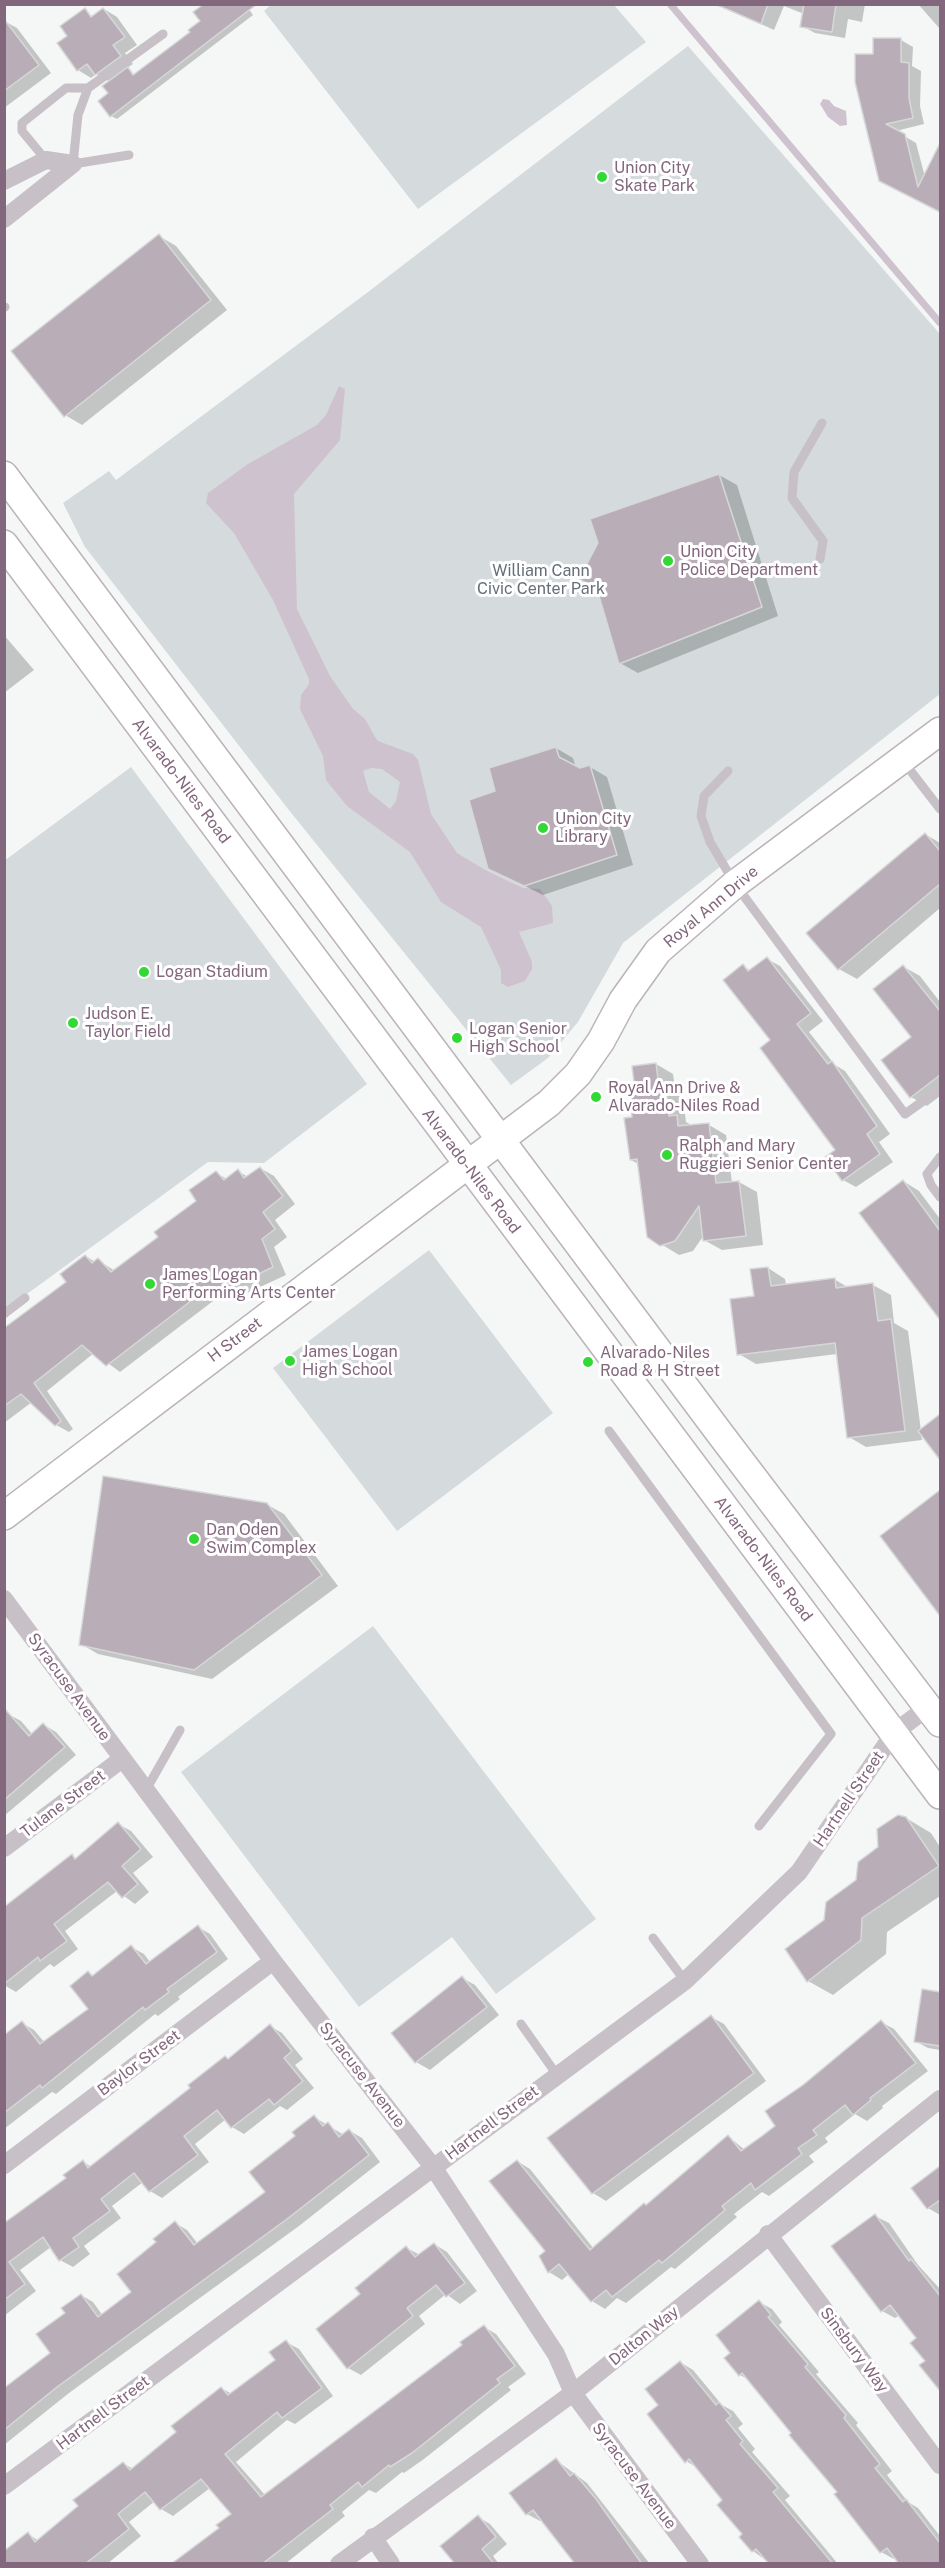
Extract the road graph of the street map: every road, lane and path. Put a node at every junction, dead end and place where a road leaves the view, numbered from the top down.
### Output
1 (163, 34) dead end
2 (88, 88) junction
3 (129, 155) dead end
4 (46, 160) junction
5 (73, 164) junction
6 (4, 182) edge
7 (4, 219) edge
8 (822, 423) dead end
9 (4, 476) edge
10 (4, 544) edge
11 (820, 559) dead end
12 (940, 732) edge
13 (902, 760) junction
14 (728, 771) dead end
15 (940, 809) edge
16 (735, 884) junction
17 (940, 1089) edge
18 (503, 1141) junction
19 (940, 1157) edge
20 (467, 1166) junction
21 (940, 1197) edge
22 (25, 1298) dead end
23 (4, 1314) edge
24 (609, 1431) dead end
25 (4, 1516) edge
26 (4, 1599) edge
27 (936, 1714) edge
28 (180, 1730) dead end
29 (894, 1732) junction
30 (122, 1759) junction
31 (145, 1790) junction
32 (940, 1795) edge
33 (759, 1827) dead end
34 (4, 1848) edge
35 (653, 1938) dead end
36 (273, 1961) junction
37 (686, 1981) junction
38 (522, 2024) dead end
39 (557, 2075) junction
40 (940, 2098) edge
41 (4, 2165) edge
42 (433, 2167) junction
43 (768, 2234) junction
44 (573, 2393) junction
45 (940, 2465) edge
46 (4, 2486) edge
47 (373, 2537) junction
48 (339, 2564) edge
49 (391, 2564) edge
50 (699, 2564) edge

1 - 2 lane
2 - 4 lane
2 - 5 lane
3 - 5 lane
4 - 5 street
4 - 6 street
5 - 7 street
8 - 11 lane
9 - 18 main road
10 - 20 main road, Alvarado-Niles Road
12 - 13 main road, Royal Ann Drive
13 - 15 lane
13 - 16 main road, Royal Ann Drive
14 - 16 lane
16 - 17 lane
16 - 18 main road, Royal Ann Drive
18 - 20 main road, Royal Ann Drive
18 - 27 main road
19 - 21 lane
20 - 25 main road, H Street
20 - 29 main road, Alvarado-Niles Road
22 - 23 lane
24 - 33 lane
26 - 30 street, Syracuse Avenue
27 - 29 street, Hartnell Street
28 - 31 lane
29 - 32 main road, Alvarado-Niles Road
29 - 37 street, Hartnell Street
30 - 31 street, Syracuse Avenue
30 - 34 street, Tulane Street
31 - 36 street, Syracuse Avenue
35 - 37 lane
36 - 41 street, Baylor Street
36 - 42 street, Syracuse Avenue
37 - 39 street, Hartnell Street
38 - 39 lane
39 - 42 street, Hartnell Street
40 - 43 street, Dalton Way
42 - 44 street, Syracuse Avenue
42 - 46 street, Hartnell Street
43 - 44 street, Dalton Way
43 - 45 street, Sinsbury Way
44 - 47 street, Dalton Way
44 - 50 street, Syracuse Avenue
47 - 48 street, Dalton Way
47 - 49 street

